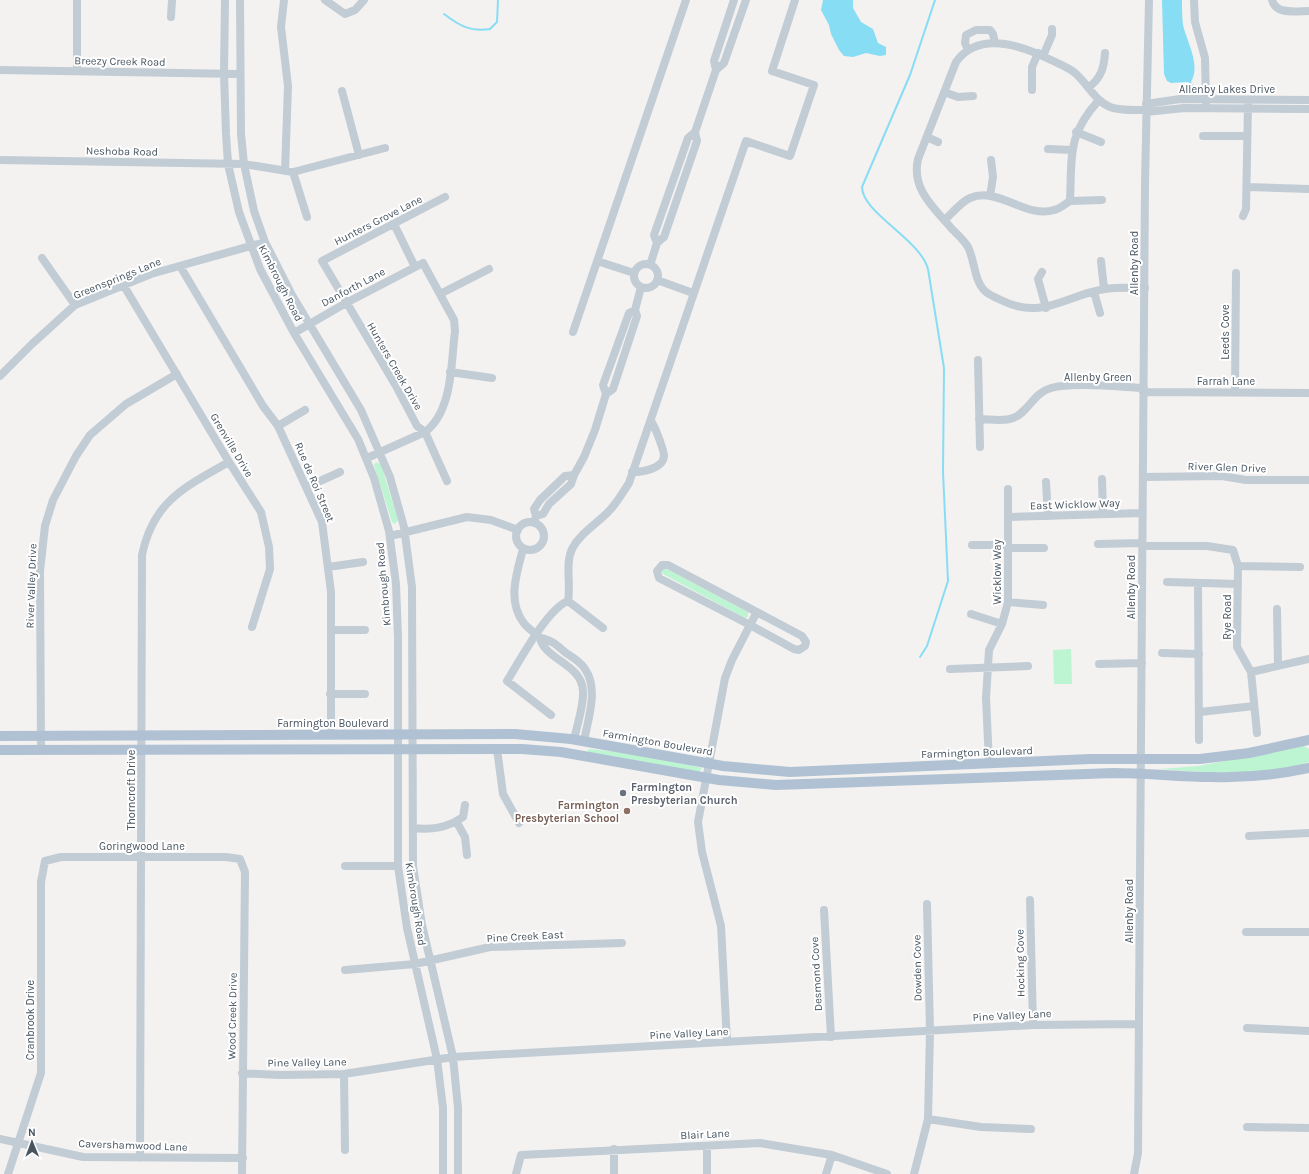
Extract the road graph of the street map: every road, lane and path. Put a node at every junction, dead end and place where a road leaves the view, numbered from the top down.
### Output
1 (77, 0) edge
2 (172, 0) edge
3 (225, 0) edge
4 (240, 0) edge
5 (284, 0) edge
6 (325, 0) edge
7 (364, 0) edge
8 (686, 0) edge
9 (734, 0) edge
10 (746, 0) edge
11 (795, 0) edge
12 (1149, 0) edge
13 (1194, 0) edge
14 (1272, 0) edge
15 (1309, 11) edge
16 (171, 17) dead end
17 (1052, 29) dead end
18 (995, 44) junction
19 (968, 50) junction
20 (1105, 53) dead end
21 (1040, 54) junction
22 (0, 70) edge
23 (716, 70) junction
24 (77, 71) junction
25 (224, 73) junction
26 (240, 74) junction
27 (1089, 87) junction
28 (1032, 90) dead end
29 (342, 91) dead end
30 (944, 92) junction
31 (973, 96) dead end
32 (1206, 99) junction
33 (1248, 99) junction
34 (1099, 100) junction
35 (1309, 100) edge
36 (1206, 108) junction
37 (1248, 108) junction
38 (1146, 109) junction
39 (1309, 109) edge
40 (1076, 132) junction
41 (1203, 136) dead end
42 (1247, 136) junction
43 (926, 137) junction
44 (938, 142) dead end
45 (1101, 142) dead end
46 (385, 148) dead end
47 (1048, 149) dead end
48 (1072, 150) junction
49 (359, 155) junction
50 (0, 160) edge
51 (991, 160) dead end
52 (228, 164) junction
53 (244, 164) junction
54 (289, 172) junction
55 (1247, 187) junction
56 (1309, 189) edge
57 (990, 196) junction
58 (445, 197) dead end
59 (1102, 200) dead end
60 (1070, 201) junction
61 (1243, 216) dead end
62 (307, 217) dead end
63 (945, 220) junction
64 (394, 224) junction
65 (265, 242) junction
66 (250, 247) junction
67 (42, 258) dead end
68 (322, 261) joint
69 (597, 261) junction
70 (1101, 262) dead end
71 (650, 265) junction
72 (180, 266) junction
73 (415, 267) junction
74 (489, 269) dead end
75 (1042, 272) dead end
76 (634, 273) junction
77 (1236, 273) dead end
78 (657, 280) junction
79 (124, 286) junction
80 (641, 287) junction
81 (1145, 288) junction
82 (1104, 289) junction
83 (1094, 292) junction
84 (693, 293) junction
85 (440, 294) junction
86 (346, 303) junction
87 (75, 305) junction
88 (1046, 308) junction
89 (1100, 314) dead end
90 (308, 324) junction
91 (573, 332) dead end
92 (294, 333) junction
93 (978, 360) dead end
94 (450, 372) junction
95 (177, 374) junction
96 (0, 376) edge
97 (492, 378) dead end
98 (1144, 390) junction
99 (1235, 392) junction
100 (1309, 393) edge
101 (305, 410) dead end
102 (979, 419) junction
103 (651, 421) junction
104 (278, 426) junction
105 (425, 432) junction
106 (980, 447) dead end
107 (380, 452) junction
108 (366, 458) junction
109 (229, 462) junction
110 (340, 472) dead end
111 (632, 472) junction
112 (574, 474) junction
113 (1143, 477) junction
114 (1102, 479) dead end
115 (1309, 480) edge
116 (447, 481) dead end
117 (1046, 482) dead end
118 (307, 487) junction
119 (1008, 489) dead end
120 (543, 497) junction
121 (550, 504) junction
122 (1142, 513) junction
123 (1103, 514) junction
124 (1048, 516) junction
125 (1008, 517) junction
126 (535, 520) junction
127 (518, 530) junction
128 (405, 532) junction
129 (390, 536) junction
130 (1098, 544) dead end
131 (972, 545) dead end
132 (1142, 545) junction
133 (1008, 546) junction
134 (1044, 548) dead end
135 (523, 549) junction
136 (363, 562) dead end
137 (1238, 566) junction
138 (328, 567) junction
139 (1300, 568) dead end
140 (1167, 582) dead end
141 (1198, 583) junction
142 (1238, 584) junction
143 (568, 601) junction
144 (1008, 602) junction
145 (1043, 605) dead end
146 (1277, 609) dead end
147 (757, 612) junction
148 (971, 614) dead end
149 (1002, 624) junction
150 (750, 625) junction
151 (252, 627) dead end
152 (603, 628) dead end
153 (331, 630) junction
154 (365, 630) dead end
155 (538, 636) junction
156 (1162, 653) dead end
157 (1199, 654) junction
158 (1309, 659) edge
159 (1142, 663) junction
160 (1099, 664) dead end
161 (1281, 665) junction
162 (1028, 666) dead end
163 (988, 667) junction
164 (950, 669) dead end
165 (1251, 672) junction
166 (330, 694) junction
167 (365, 694) dead end
168 (1254, 706) junction
169 (1200, 712) junction
170 (551, 715) dead end
171 (1257, 733) dead end
172 (412, 734) junction
173 (331, 735) junction
174 (398, 735) junction
175 (0, 736) edge
176 (41, 736) junction
177 (142, 736) junction
178 (1199, 740) dead end
179 (1309, 740) edge
180 (580, 746) junction
181 (413, 749) junction
182 (497, 749) junction
183 (0, 750) edge
184 (41, 750) junction
185 (142, 750) junction
186 (398, 750) junction
187 (708, 763) junction
188 (1141, 767) junction
189 (1309, 768) edge
190 (989, 770) junction
191 (705, 777) junction
192 (465, 805) dead end
193 (456, 821) junction
194 (520, 823) dead end
195 (413, 828) junction
196 (1309, 833) edge
197 (1249, 836) dead end
198 (467, 855) dead end
199 (141, 857) junction
200 (240, 859) joint
201 (45, 861) joint
202 (345, 866) dead end
203 (398, 866) junction
204 (1030, 900) dead end
205 (927, 904) dead end
206 (824, 910) dead end
207 (1246, 932) dead end
208 (1309, 932) edge
209 (622, 943) dead end
210 (431, 961) junction
211 (415, 964) junction
212 (345, 970) dead end
213 (1033, 1024) junction
214 (1138, 1024) junction
215 (1247, 1028) dead end
216 (1309, 1030) edge
217 (930, 1031) junction
218 (831, 1037) junction
219 (727, 1042) junction
220 (453, 1057) junction
221 (438, 1059) junction
222 (242, 1073) junction
223 (344, 1074) junction
224 (928, 1118) junction
225 (1247, 1127) dead end
226 (1309, 1128) edge
227 (1031, 1129) dead end
228 (0, 1139) edge
229 (19, 1142) junction
230 (707, 1146) junction
231 (614, 1149) junction
232 (345, 1150) dead end
233 (832, 1155) junction
234 (140, 1158) junction
235 (243, 1158) junction
236 (8, 1174) edge
237 (242, 1174) edge
238 (443, 1174) edge
239 (458, 1174) edge
240 (516, 1174) edge
241 (614, 1174) edge
242 (708, 1174) edge
243 (826, 1174) edge
244 (887, 1174) edge
245 (914, 1174) edge
246 (1134, 1174) edge

1 - 24 street
2 - 16 street
3 - 25 street, Kimbrough Road
4 - 26 street, Kimbrough Road
5 - 54 street
6 - 7 street
8 - 69 street
9 - 23 street
10 - 23 street
11 - 84 street
12 - 38 street, Allenby Road
13 - 32 street
14 - 15 street
17 - 21 street
18 - 19 street
18 - 19 street
18 - 21 street
19 - 30 street
20 - 27 street
21 - 27 street
21 - 28 street
22 - 24 street, Breezy Creek Road
23 - 71 street
24 - 25 street, Breezy Creek Road
25 - 26 street, Breezy Creek Road
25 - 52 street, Kimbrough Road
26 - 53 street, Kimbrough Road
27 - 34 street
29 - 49 street
30 - 31 street
30 - 43 street
32 - 33 street, Allenby Lakes Drive
32 - 36 street
32 - 38 street, Allenby Lakes Drive
33 - 35 street, Allenby Lakes Drive
33 - 37 street
34 - 38 street
34 - 40 street
36 - 37 street, Allenby Lakes Drive
36 - 38 street, Allenby Lakes Drive
37 - 39 street, Allenby Lakes Drive
37 - 42 street
38 - 81 street, Allenby Road
40 - 45 street
40 - 48 street
41 - 42 street
42 - 55 street
43 - 44 street
43 - 63 street
46 - 49 street
47 - 48 street
48 - 60 street
49 - 54 street
50 - 52 street, Neshoba Road
51 - 57 street
52 - 53 street, Neshoba Road
52 - 66 street, Kimbrough Road
53 - 54 street, Neshoba Road
53 - 65 street, Kimbrough Road
54 - 62 street
55 - 56 street
55 - 61 street
57 - 60 street
57 - 63 street
58 - 64 street, Hunters Grove Lane
59 - 60 street
63 - 88 street
64 - 68 street, Hunters Grove Lane
64 - 73 street
65 - 66 street, Greensprings Lane
65 - 90 street, Kimbrough Road
66 - 72 street, Greensprings Lane
66 - 92 street, Kimbrough Road
67 - 87 street
68 - 86 street, Hunters Creek Drive
69 - 76 street
69 - 91 street
70 - 82 street
71 - 76 street
71 - 78 street
72 - 79 street, Greensprings Lane
72 - 104 street, Rue de Roi Street
73 - 85 street, Danforth Lane
73 - 86 street, Danforth Lane
74 - 85 street
75 - 88 street
76 - 80 street
77 - 99 street, Leeds Cove
78 - 80 street
78 - 84 street
79 - 87 street, Greensprings Lane
79 - 95 street, Grenville Drive
80 - 112 street
81 - 82 street
81 - 98 street, Allenby Road
82 - 83 street
83 - 88 street
83 - 89 street
84 - 103 street
85 - 94 street
86 - 90 street, Danforth Lane
86 - 105 street, Hunters Creek Drive
87 - 96 street, Greensprings Lane
90 - 92 street, Danforth Lane
90 - 107 street, Kimbrough Road
92 - 108 street, Kimbrough Road
93 - 102 street
94 - 97 street
94 - 105 street
95 - 109 street, Grenville Drive
95 - 176 street, River Valley Drive
98 - 99 street, Farrah Lane
98 - 102 street, Allenby Green
98 - 113 street, Allenby Road
99 - 100 street, Farrah Lane
101 - 104 street
102 - 106 street
103 - 111 street
103 - 111 street
104 - 118 street, Rue de Roi Street
105 - 107 street
105 - 116 street, Hunters Creek Drive
107 - 108 street
107 - 128 street, Kimbrough Road
108 - 129 street, Kimbrough Road
109 - 151 street, Grenville Drive
109 - 177 street, Thorncroft Drive
110 - 118 street
111 - 143 street
112 - 120 street
112 - 121 street
113 - 115 street, River Glen Drive
113 - 122 street, Allenby Road
114 - 123 street
117 - 124 street
118 - 138 street, Rue de Roi Street
119 - 125 street, Wicklow Way
120 - 121 street
120 - 126 street
121 - 126 street
122 - 123 street, East Wicklow Way
122 - 132 street, Allenby Road
123 - 124 street, East Wicklow Way
124 - 125 street, East Wicklow Way
125 - 133 street, Wicklow Way
126 - 127 street
126 - 135 street
127 - 128 street
127 - 135 street
128 - 129 street
128 - 172 street, Kimbrough Road
129 - 174 street, Kimbrough Road
130 - 132 street
131 - 133 street
132 - 137 street, Rye Road
132 - 159 street, Allenby Road
133 - 134 street
133 - 144 street, Wicklow Way
135 - 155 street
136 - 138 street
137 - 139 street
137 - 142 street, Rye Road
138 - 153 street, Rue de Roi Street
140 - 141 street
141 - 142 street
141 - 157 street
142 - 165 street, Rye Road
143 - 152 street
143 - 155 street
144 - 145 street
144 - 149 street, Wicklow Way
146 - 161 street
147 - 150 street
147 - 150 street
147 - 150 street
148 - 149 street
149 - 163 street, Wicklow Way
150 - 187 street
153 - 154 street
153 - 166 street, Rue de Roi Street
155 - 170 street
155 - 180 street
156 - 157 street
157 - 169 street
158 - 161 street
159 - 160 street
159 - 188 street, Allenby Road
161 - 165 street
162 - 163 street
163 - 164 street
163 - 190 street, Wicklow Way
165 - 168 street
166 - 167 street
166 - 173 street, Rue de Roi Street
168 - 169 street
168 - 171 street
169 - 178 street
172 - 174 main road, Farmington Boulevard
172 - 180 main road, Farmington Boulevard
172 - 181 street, Kimbrough Road
173 - 174 main road, Farmington Boulevard
173 - 177 main road, Farmington Boulevard
174 - 186 street, Kimbrough Road
175 - 176 main road, Farmington Boulevard
176 - 177 main road, Farmington Boulevard
176 - 184 street, River Valley Drive
177 - 185 street, Thorncroft Drive
179 - 188 main road, Farmington Boulevard
180 - 182 main road, Farmington Boulevard
180 - 187 main road, Farmington Boulevard
180 - 191 main road, Farmington Boulevard
181 - 182 main road, Farmington Boulevard
181 - 186 main road, Farmington Boulevard
181 - 195 street, Kimbrough Road
182 - 194 street
183 - 184 main road, Farmington Boulevard
184 - 185 main road, Farmington Boulevard
185 - 186 main road, Farmington Boulevard
185 - 199 street, Thorncroft Drive
186 - 203 street, Kimbrough Road
187 - 190 main road, Farmington Boulevard
187 - 191 street
188 - 189 main road, Farmington Boulevard
188 - 190 main road, Farmington Boulevard
188 - 190 main road, Farmington Boulevard
188 - 214 street, Allenby Road
190 - 191 main road, Farmington Boulevard
191 - 219 street
192 - 193 street
193 - 195 street
193 - 198 street
195 - 210 street, Kimbrough Road
196 - 197 street
199 - 200 street, Goringwood Lane
199 - 201 street, Goringwood Lane
199 - 234 street, Thorncroft Drive
200 - 222 street, Wood Creek Drive
201 - 229 street, Cranbrook Drive
202 - 203 street
203 - 211 street, Kimbrough Road
204 - 213 street, Hocking Cove
205 - 217 street, Dowden Cove
206 - 218 street, Desmond Cove
207 - 208 street
209 - 210 street, Pine Creek East
210 - 211 street, Pine Creek East
210 - 220 street, Kimbrough Road
211 - 212 street, Pine Creek East
211 - 221 street, Kimbrough Road
213 - 214 street, Pine Valley Lane
213 - 217 street, Pine Valley Lane
214 - 246 street, Allenby Road
215 - 216 street
217 - 218 street, Pine Valley Lane
217 - 224 street, Dowden Cove
218 - 219 street, Pine Valley Lane
219 - 220 street, Pine Valley Lane
220 - 221 street, Pine Valley Lane
220 - 239 street, Kimbrough Road
221 - 223 street, Pine Valley Lane
221 - 238 street, Kimbrough Road
222 - 223 street, Pine Valley Lane
222 - 235 street, Wood Creek Drive
223 - 232 street
224 - 227 street
224 - 245 street, Dowden Cove
225 - 226 street
228 - 229 street, Cavershamwood Lane
229 - 234 street, Cavershamwood Lane
229 - 236 street, Cranbrook Drive
230 - 231 street, Blair Lane
230 - 233 street, Blair Lane
230 - 242 street
231 - 240 street, Blair Lane
231 - 241 street
233 - 243 street
233 - 244 street, Blair Lane
234 - 235 street, Cavershamwood Lane
235 - 237 street, Wood Creek Drive

